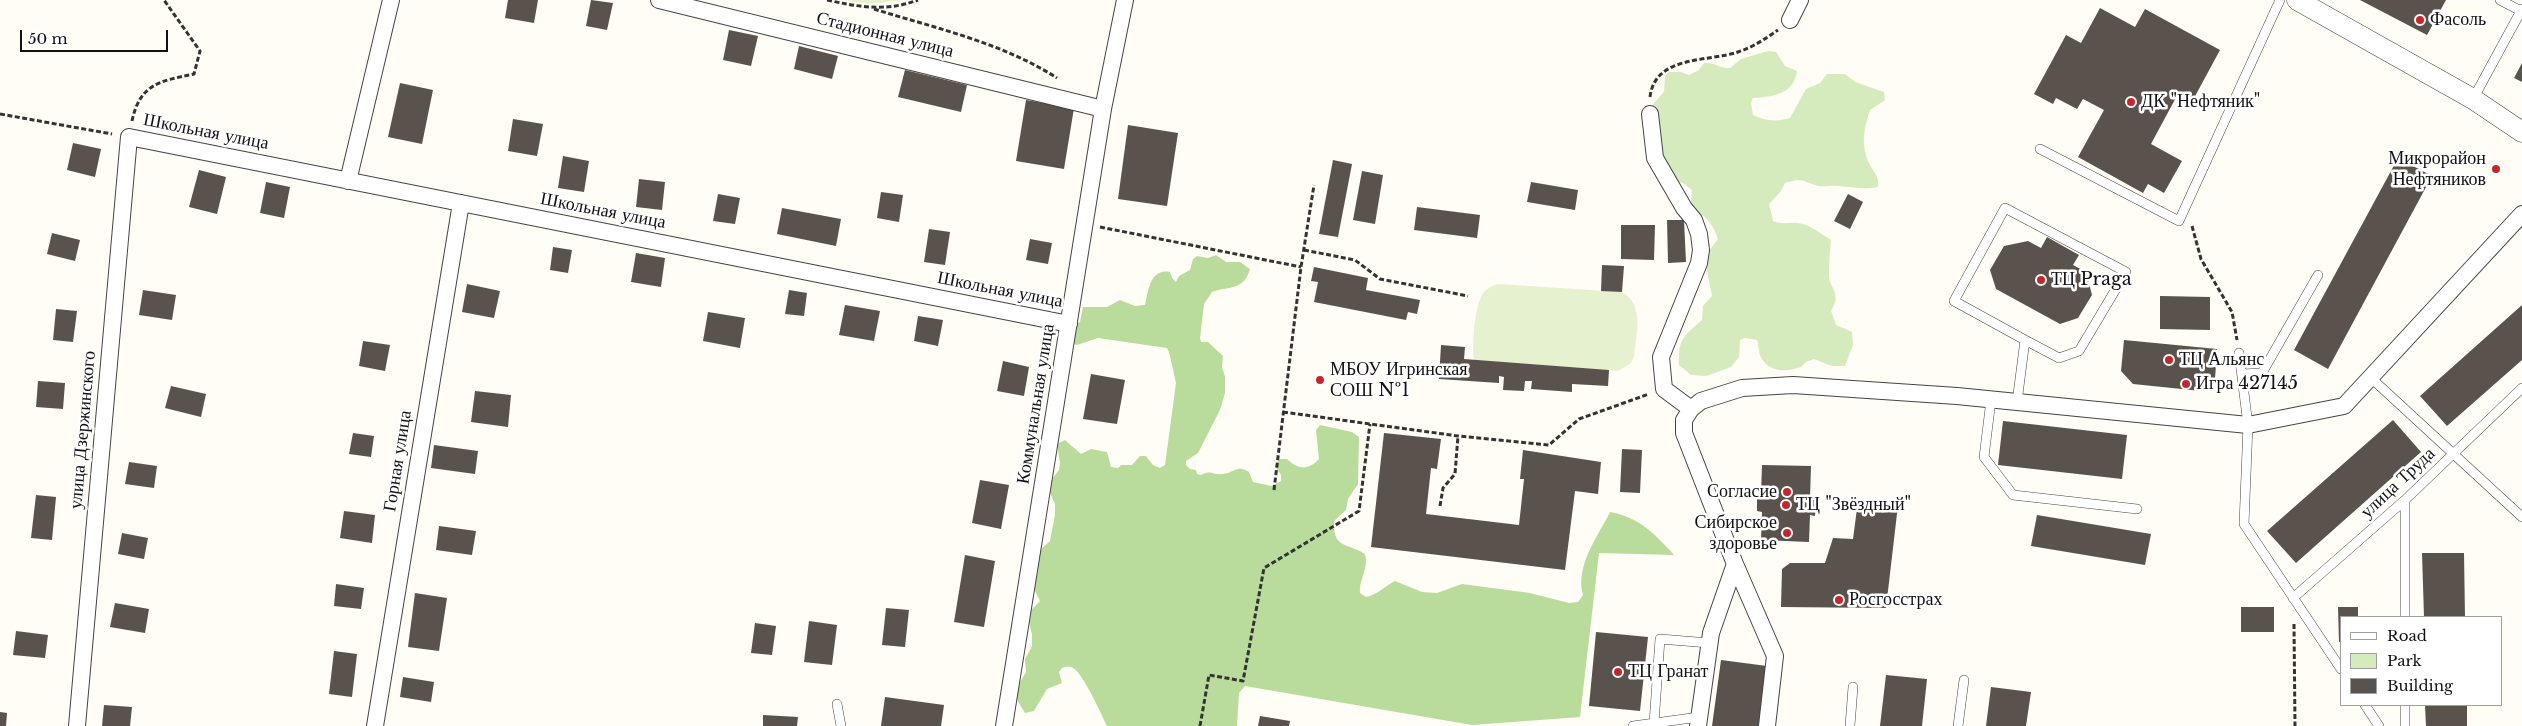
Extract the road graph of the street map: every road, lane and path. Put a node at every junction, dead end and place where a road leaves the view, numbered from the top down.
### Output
1 (164, 0) edge
2 (391, 0) edge
3 (659, 0) edge
4 (827, 0) edge
5 (918, 0) edge
6 (1125, 0) edge
7 (1800, 0) edge
8 (2280, 0) edge
9 (2297, 0) edge
10 (2500, 0) edge
11 (874, 9) junction
12 (2521, 10) edge
13 (1790, 20) joint
14 (1065, 84) dead end
15 (2473, 99) junction
16 (1103, 109) junction
17 (0, 114) edge
18 (1650, 114) joint
19 (2522, 132) edge
20 (129, 137) junction
21 (2040, 149) dead end
22 (348, 181) junction
23 (1314, 185) dead end
24 (461, 203) junction
25 (2182, 214) junction
26 (2522, 214) edge
27 (1085, 225) junction
28 (1304, 250) junction
29 (1301, 267) junction
30 (2318, 275) dead end
31 (1468, 296) dead end
32 (1069, 324) junction
33 (2025, 340) junction
34 (2239, 353) joint
35 (2242, 374) junction
36 (2370, 377) junction
37 (2522, 388) edge
38 (1664, 389) junction
39 (1991, 400) junction
40 (2017, 402) junction
41 (1691, 409) junction
42 (1283, 412) junction
43 (1370, 424) junction
44 (2248, 425) junction
45 (1458, 436) junction
46 (2454, 453) junction
47 (1274, 490) dead end
48 (2404, 500) junction
49 (1440, 506) dead end
50 (2137, 509) dead end
51 (2522, 517) edge
52 (1735, 564) junction
53 (2293, 598) junction
54 (2405, 616) edge
55 (1709, 643) junction
56 (2340, 668) edge
57 (1964, 680) dead end
58 (1853, 687) dead end
59 (837, 704) dead end
60 (2366, 706) edge
61 (2405, 706) edge
62 (1699, 721) edge
63 (1654, 723) junction
64 (77, 726) edge
65 (375, 726) edge
66 (841, 726) edge
67 (1004, 726) edge
68 (1200, 726) edge
69 (1633, 726) edge
70 (1768, 726) edge
71 (1850, 726) edge
72 (1958, 726) edge
73 (2294, 726) edge
74 (2379, 726) edge
75 (2405, 726) edge

1 - 20 path
2 - 22 street
3 - 16 street, Стадионная улица
4 - 11 path
5 - 11 path
6 - 16 street, Коммунальная улица
7 - 13 street
8 - 25 lane
9 - 15 street
10 - 12 lane
11 - 14 path
12 - 15 lane
13 - 18 path
15 - 19 street
16 - 27 street, Коммунальная улица
17 - 20 path
18 - 38 street
20 - 22 street, Школьная улица
20 - 64 street, улица Дзержинского
21 - 25 lane
22 - 24 street, Школьная улица
23 - 28 path
24 - 32 street, Школьная улица
24 - 65 street, Горная улица
25 - 34 path
26 - 36 street
27 - 29 path
27 - 32 street, Коммунальная улица
28 - 29 path
28 - 31 path
29 - 42 path
30 - 35 lane
32 - 67 street, Коммунальная улица
33 - 33 lane
33 - 40 lane
34 - 35 lane
35 - 44 lane
36 - 44 street
36 - 46 lane
37 - 46 lane, улица Труда
38 - 41 street
38 - 45 path
39 - 40 street
39 - 41 street
39 - 50 lane
40 - 44 street
41 - 52 street
42 - 43 path
42 - 47 path
43 - 45 path
43 - 68 path
44 - 53 lane
45 - 49 path
46 - 48 lane, улица Труда
46 - 51 lane
48 - 53 lane, улица Труда
48 - 54 lane
52 - 55 street
52 - 70 street
53 - 56 lane
53 - 73 path
55 - 62 street
55 - 63 lane
57 - 72 lane
58 - 71 lane
59 - 66 lane
60 - 74 lane
61 - 75 lane
62 - 63 lane
63 - 69 lane

